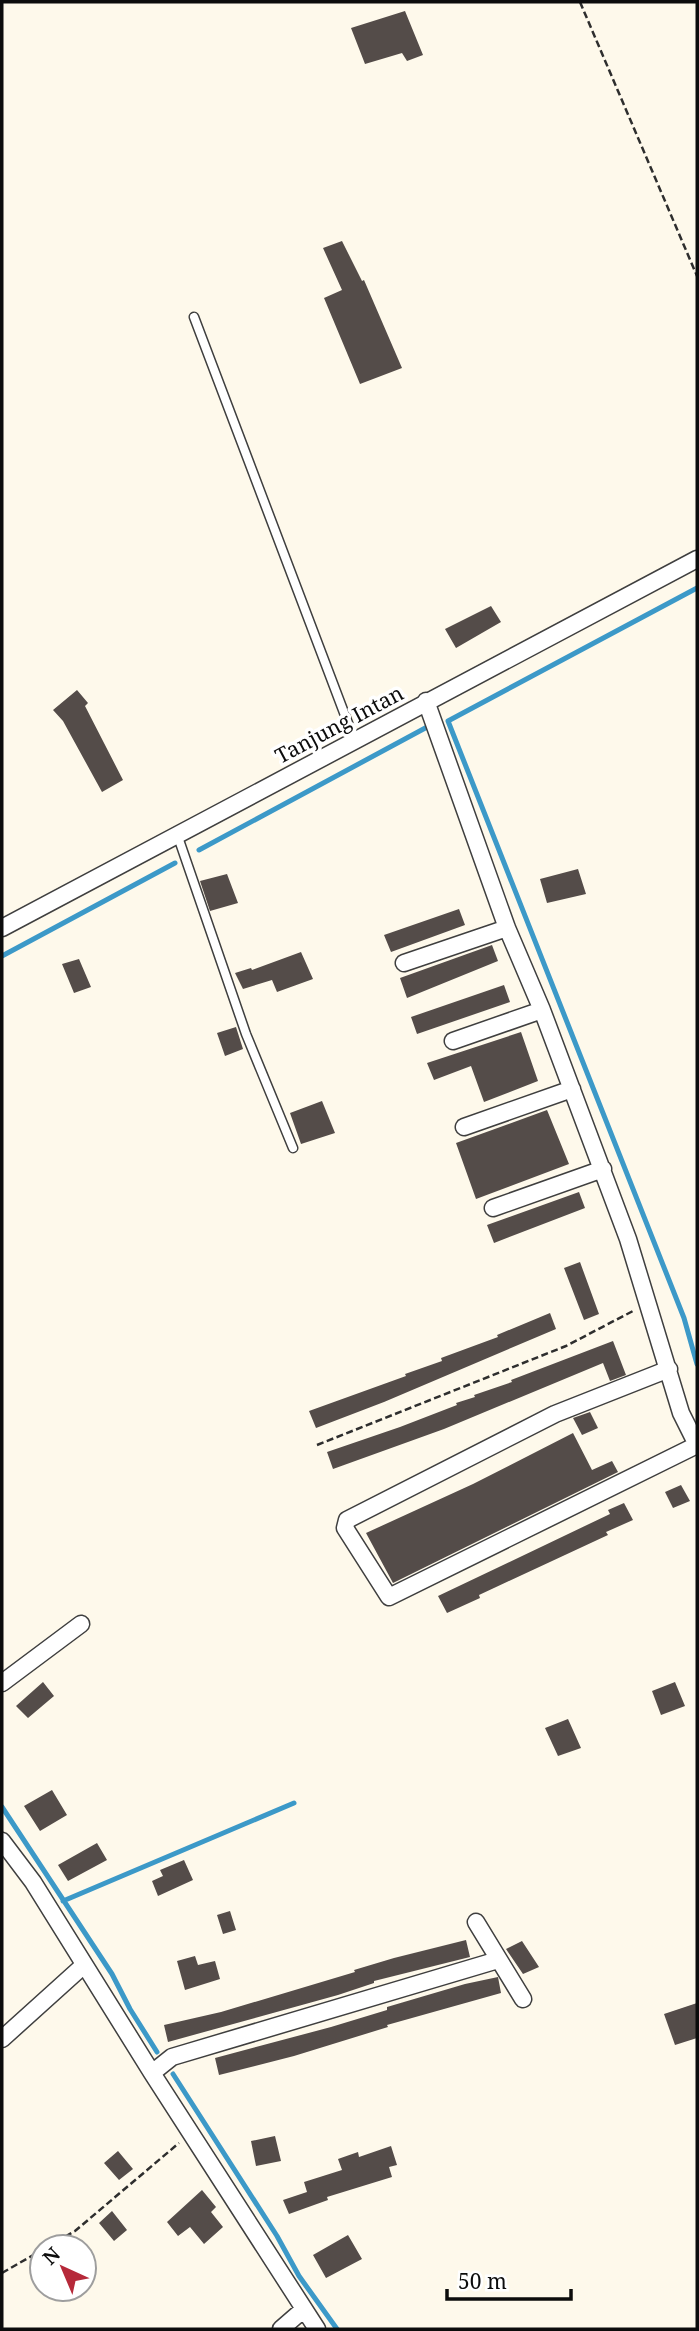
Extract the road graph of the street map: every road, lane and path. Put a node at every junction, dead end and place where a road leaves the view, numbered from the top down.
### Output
1 (580, 2) edge
2 (697, 276) edge
3 (194, 317) dead end
4 (697, 559) edge
5 (426, 701) junction
6 (354, 739) junction
7 (177, 834) junction
8 (2, 928) edge
9 (508, 928) junction
10 (404, 963) dead end
11 (542, 1010) junction
12 (453, 1041) dead end
13 (572, 1089) junction
14 (464, 1127) dead end
15 (293, 1148) dead end
16 (603, 1169) junction
17 (493, 1208) dead end
18 (649, 1303) junction
19 (669, 1369) junction
20 (317, 1445) dead end
21 (697, 1445) edge
22 (81, 1624) dead end
23 (2, 1683) edge
24 (2, 1841) edge
25 (476, 1922) dead end
26 (498, 1960) junction
27 (85, 1965) junction
28 (523, 1999) dead end
29 (2, 2039) edge
30 (152, 2073) junction
31 (191, 2134) junction
32 (72, 2233) edge
33 (28, 2258) edge
34 (2, 2273) edge
35 (304, 2309) junction
36 (281, 2329) edge
37 (317, 2329) edge

1 - 2 path
3 - 6 lane
4 - 5 street, Tanjung Intan
5 - 6 street, Tanjung Intan
5 - 9 street
6 - 7 street, Tanjung Intan
7 - 8 street, Tanjung Intan
7 - 15 lane
9 - 10 street
9 - 11 street
11 - 12 street
11 - 13 street
13 - 14 street
13 - 16 street
16 - 17 street
16 - 18 street
18 - 19 street
18 - 20 path
19 - 21 street
19 - 21 street
22 - 23 street
24 - 27 street
25 - 26 street
26 - 28 street
26 - 30 street
27 - 29 street
27 - 30 street
30 - 31 street
31 - 32 path
31 - 35 street
33 - 34 path
35 - 36 street
35 - 37 street

